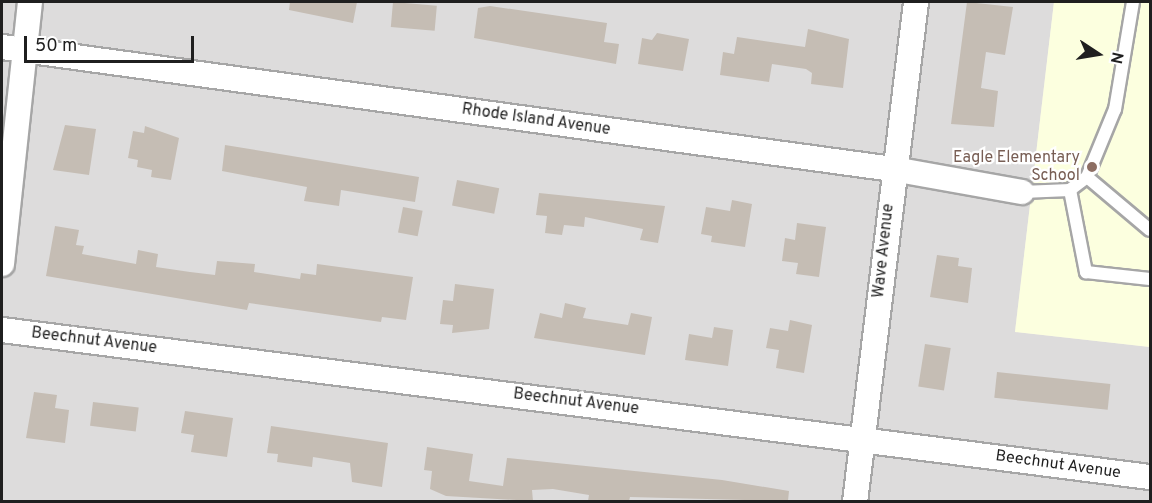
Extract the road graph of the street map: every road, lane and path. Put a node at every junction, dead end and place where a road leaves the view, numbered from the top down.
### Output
1 (30, 2) edge
2 (916, 2) edge
3 (1133, 2) edge
4 (13, 48) edge
5 (893, 169) junction
6 (1087, 177) junction
7 (1070, 190) junction
8 (1022, 192) joint
9 (1150, 230) edge
10 (2, 264) edge
11 (1150, 279) edge
12 (2, 330) edge
13 (863, 438) junction
14 (1150, 477) edge
15 (855, 501) edge

1 - 4 street
2 - 5 street, Wave Avenue
3 - 6 lane
4 - 5 street, Rhode Island Avenue
4 - 10 street
5 - 8 street, Rhode Island Avenue
5 - 13 street, Wave Avenue
6 - 7 lane
6 - 9 lane
7 - 8 lane, Rhode Island Avenue
7 - 11 lane
12 - 13 street, Beechnut Avenue
13 - 14 street, Beechnut Avenue
13 - 15 street, Wave Avenue

